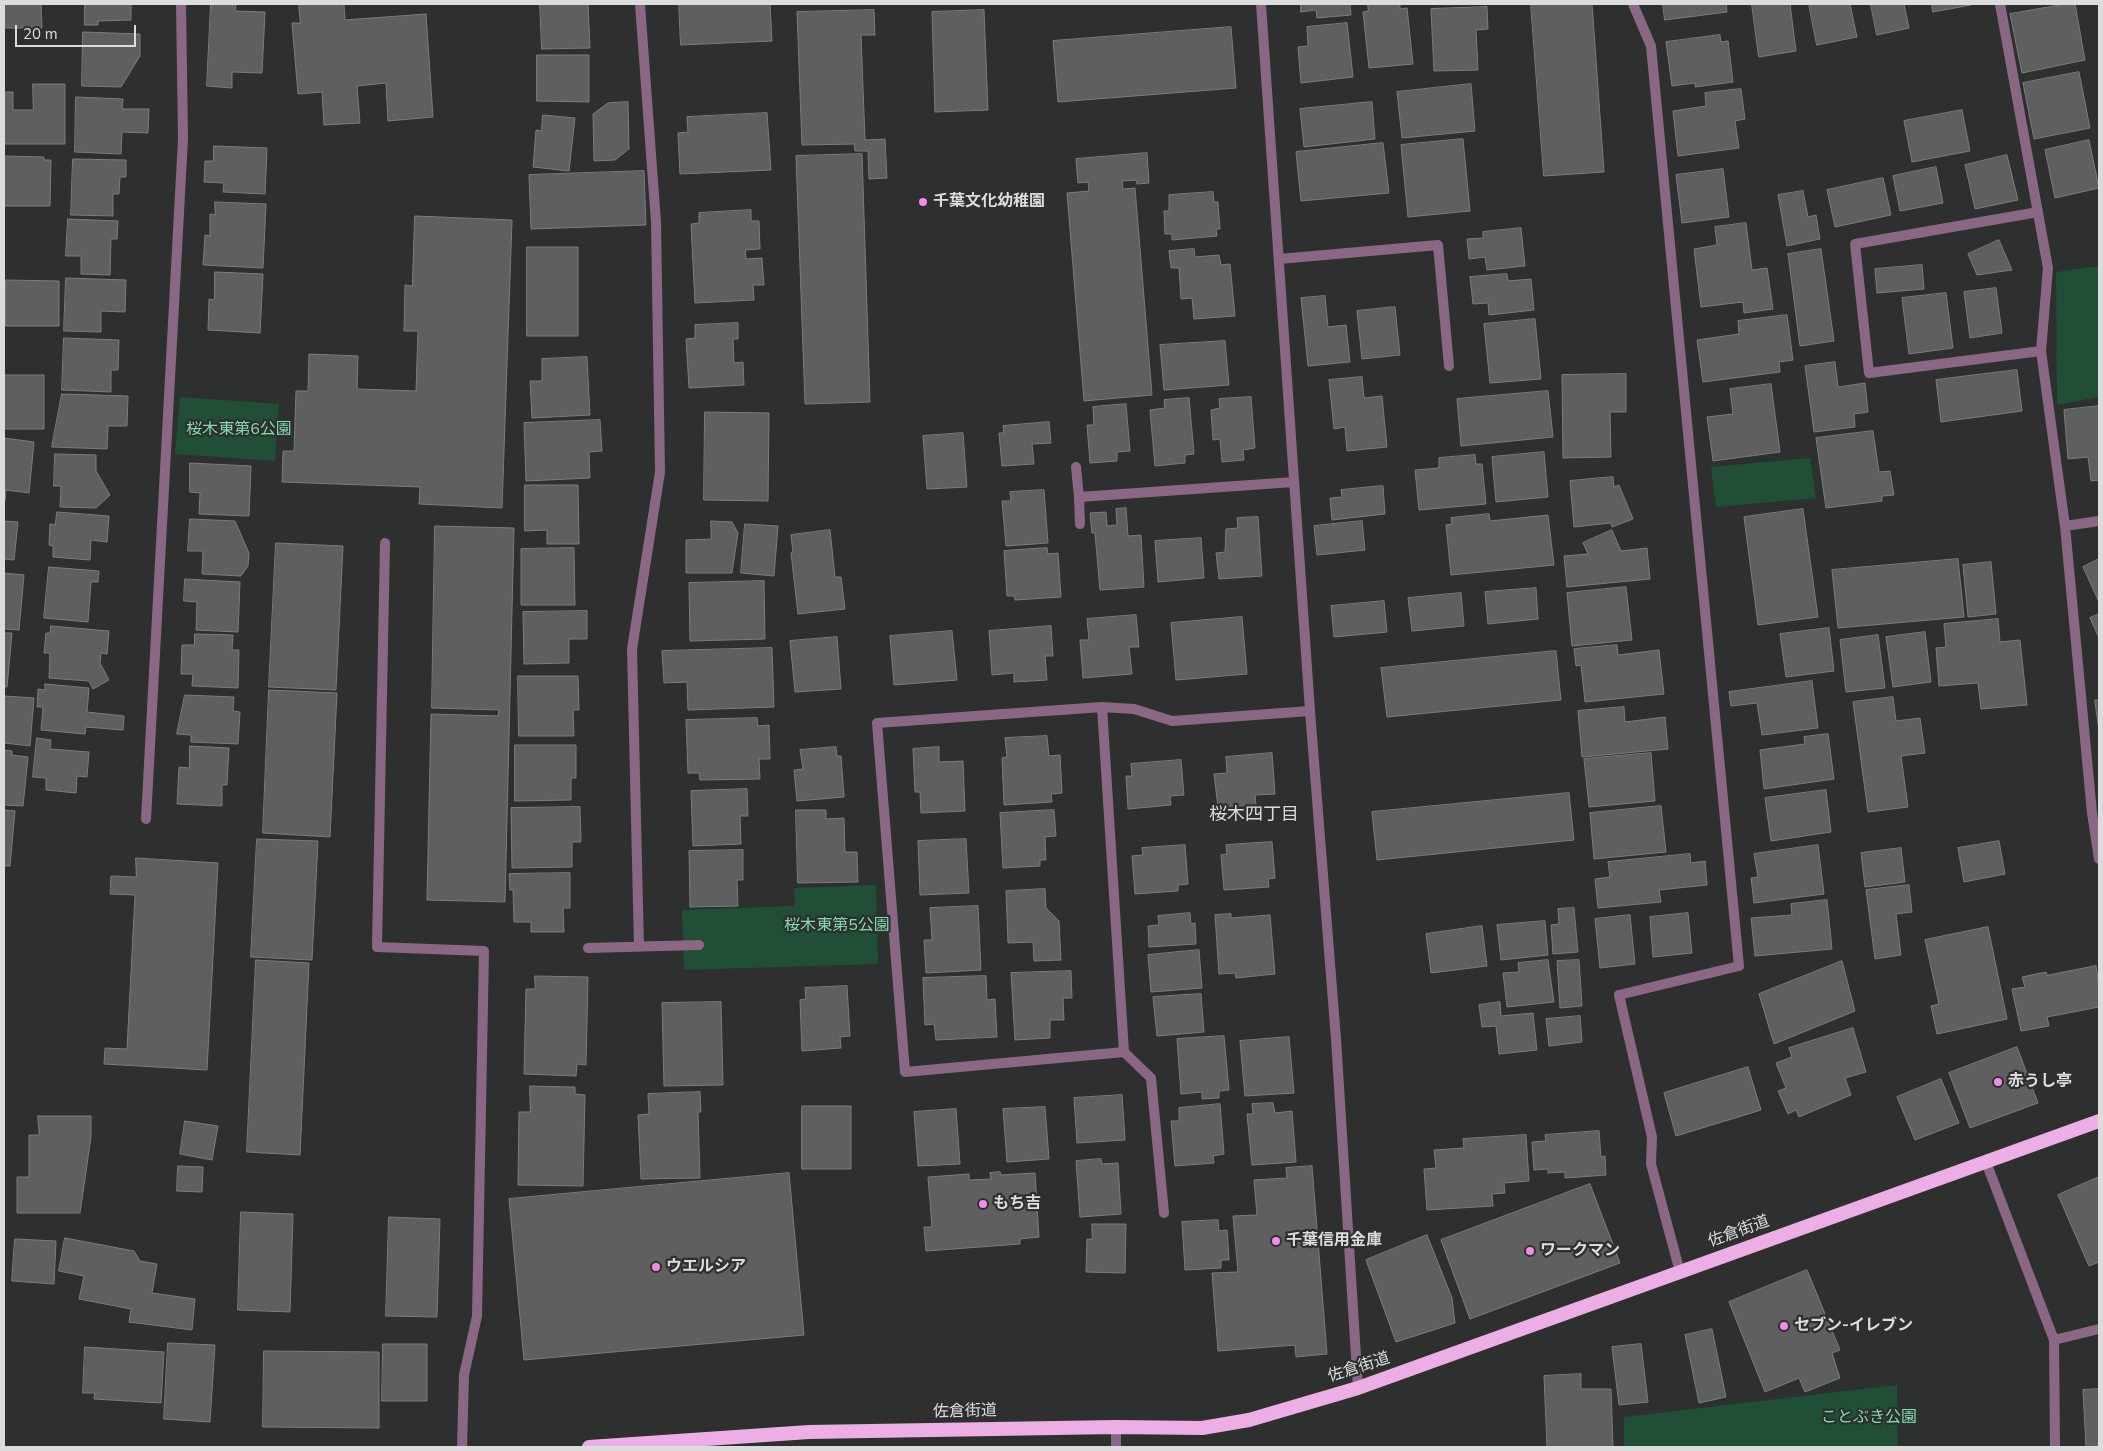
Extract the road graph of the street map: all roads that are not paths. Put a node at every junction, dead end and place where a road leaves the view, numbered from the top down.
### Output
1 (180, 4) edge
2 (640, 4) edge
3 (1261, 4) edge
4 (1633, 4) edge
5 (2000, 4) edge
6 (2038, 212) junction
7 (1279, 259) junction
8 (2041, 351) junction
9 (1449, 366) dead end
10 (1076, 467) dead end
11 (1294, 482) junction
12 (1078, 497) junction
13 (2099, 521) edge
14 (1080, 524) dead end
15 (2065, 526) junction
16 (385, 543) dead end
17 (1102, 707) junction
18 (1310, 711) junction
19 (146, 819) dead end
20 (2099, 859) edge
21 (700, 945) dead end
22 (639, 947) junction
23 (588, 948) dead end
24 (1124, 1052) junction
25 (2099, 1121) edge
26 (1986, 1162) junction
27 (1164, 1212) dead end
28 (1680, 1272) junction
29 (2099, 1329) edge
30 (2054, 1340) junction
31 (1358, 1388) junction
32 (1116, 1427) junction
33 (462, 1447) edge
34 (589, 1447) edge
35 (1116, 1447) edge
36 (2055, 1447) edge

1 - 19 street
2 - 22 street
3 - 7 street
4 - 28 street
5 - 6 street
6 - 8 street
6 - 8 street
7 - 9 street
7 - 11 street
8 - 15 street
10 - 12 street
11 - 12 street
11 - 18 street
12 - 14 street
13 - 15 street
15 - 20 street
16 - 33 street
17 - 18 street
17 - 24 street
17 - 24 street
18 - 31 street
21 - 22 street
22 - 23 street
24 - 27 street
25 - 26 highway, 佐倉街道
26 - 28 highway, 佐倉街道
26 - 30 street
28 - 31 highway, 佐倉街道
29 - 30 street
30 - 36 street
31 - 32 highway, 佐倉街道
32 - 34 highway, 佐倉街道
32 - 35 street

